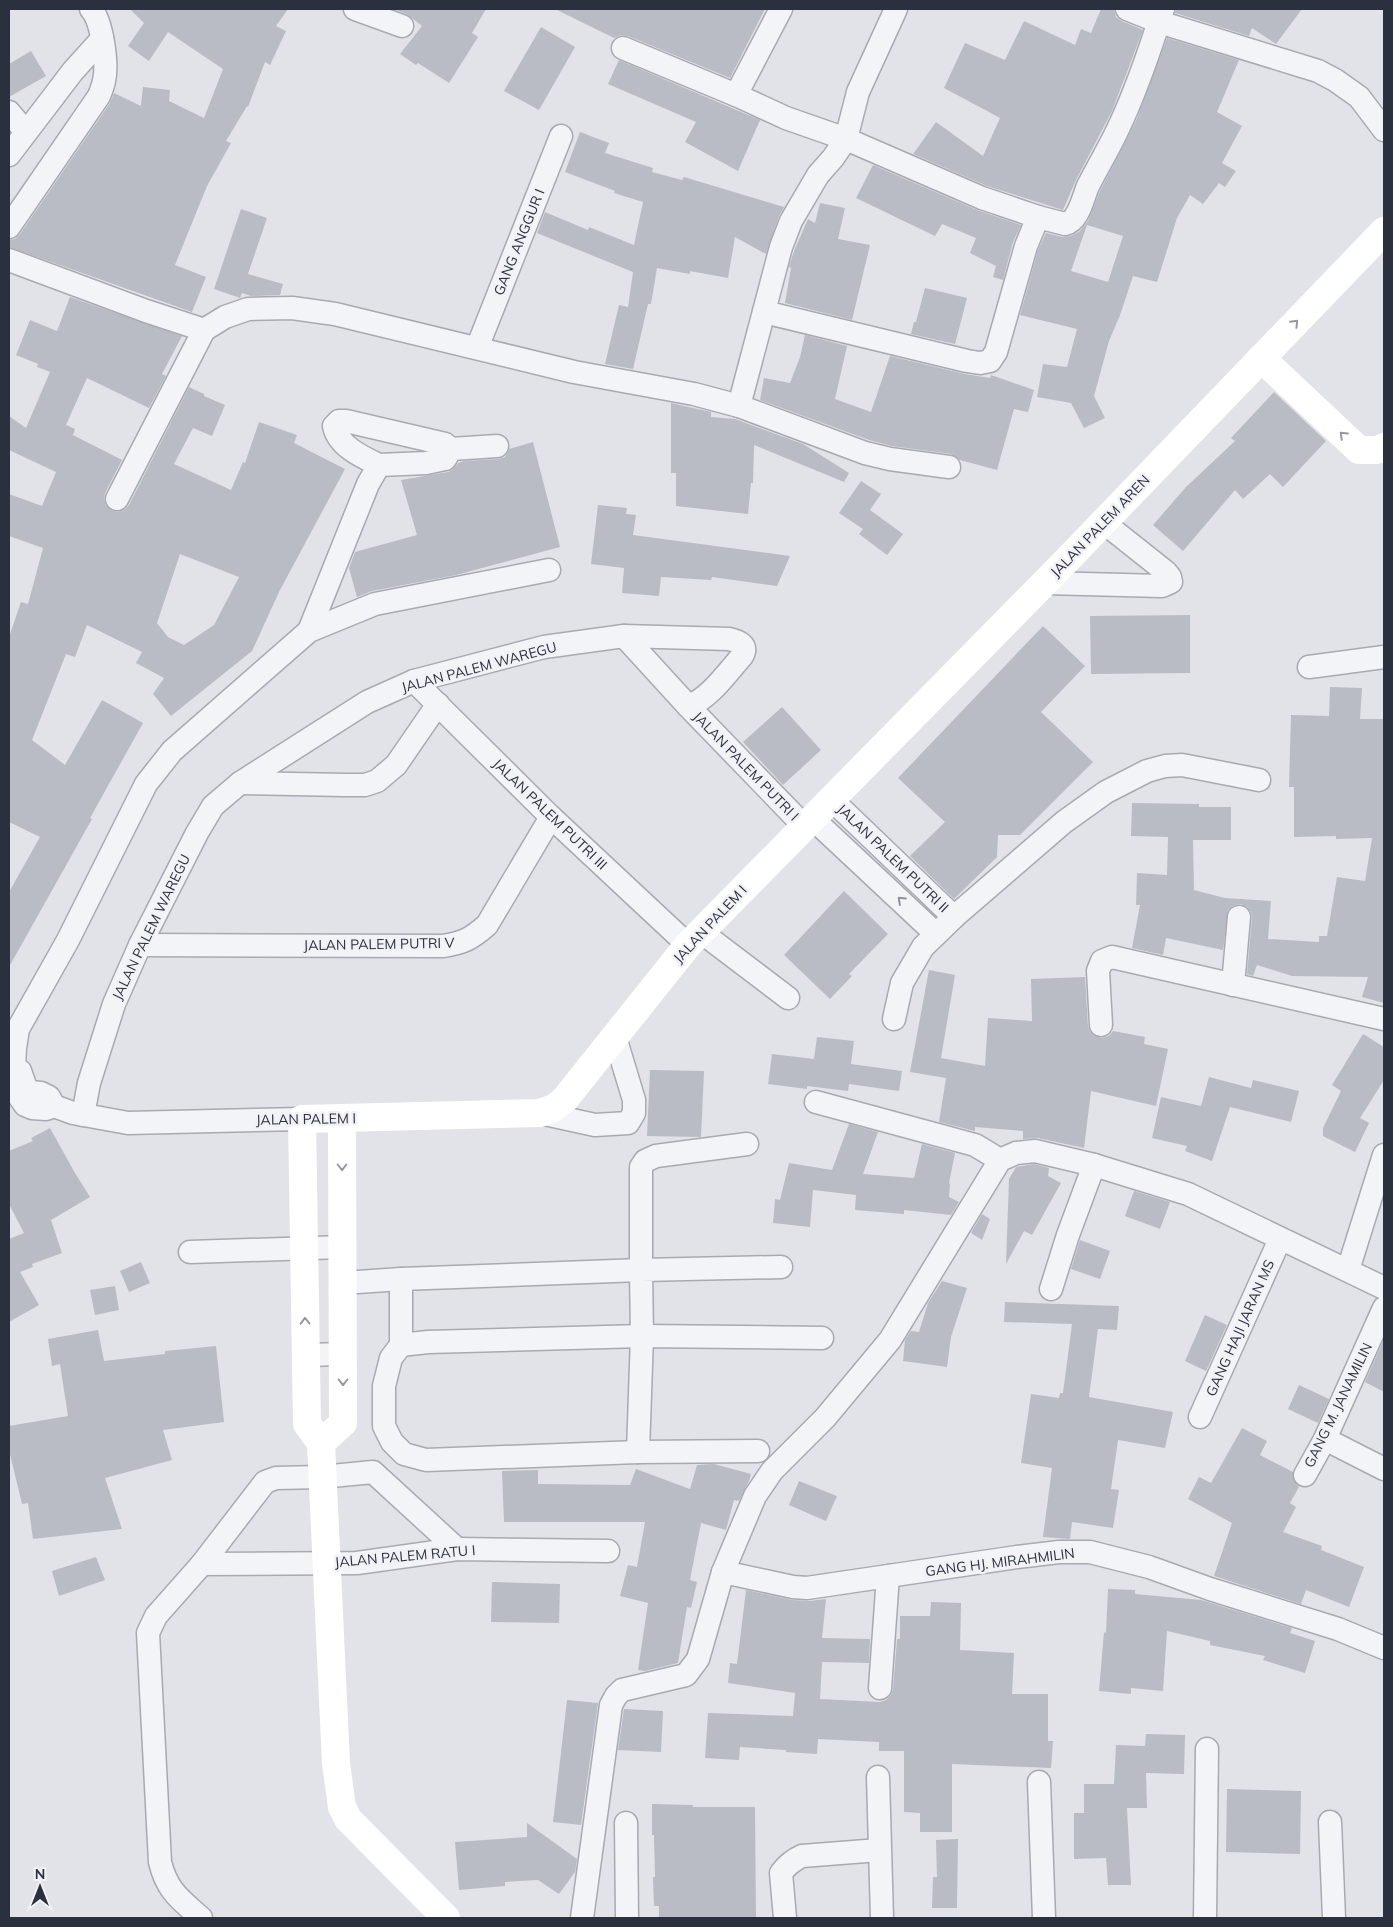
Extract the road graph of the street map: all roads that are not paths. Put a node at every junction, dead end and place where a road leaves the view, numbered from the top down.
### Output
1 (91, 9) edge
2 (355, 9) edge
3 (781, 9) edge
4 (896, 9) edge
5 (1128, 9) edge
6 (1161, 15) edge
7 (402, 26) dead end
8 (102, 39) junction
9 (623, 48) dead end
10 (736, 95) junction
11 (9, 112) edge
12 (1384, 130) edge
13 (26, 132) junction
14 (561, 136) dead end
15 (846, 138) junction
16 (9, 154) edge
17 (1038, 217) junction
18 (9, 227) edge
19 (1384, 232) edge
20 (9, 260) edge
21 (764, 312) junction
22 (204, 330) junction
23 (477, 348) junction
24 (1261, 358) junction
25 (739, 406) junction
26 (497, 446) dead end
27 (1384, 447) edge
28 (451, 449) junction
29 (379, 465) junction
30 (949, 467) dead end
31 (117, 499) dead end
32 (1103, 522) junction
33 (549, 570) dead end
34 (1044, 583) junction
35 (309, 631) junction
36 (624, 636) junction
37 (1384, 658) edge
38 (1308, 667) dead end
39 (414, 681) junction
40 (438, 704) junction
41 (688, 706) junction
42 (1259, 780) dead end
43 (240, 783) junction
44 (816, 815) junction
45 (551, 817) junction
46 (954, 917) junction
47 (1239, 918) dead end
48 (936, 934) junction
49 (695, 939) junction
50 (140, 945) junction
51 (1233, 984) junction
52 (788, 998) dead end
53 (894, 1019) dead end
54 (1384, 1020) edge
55 (1101, 1024) dead end
56 (14, 1034) edge
57 (615, 1037) junction
58 (816, 1102) dead end
59 (68, 1111) junction
60 (540, 1113) junction
61 (302, 1119) junction
62 (342, 1119) junction
63 (747, 1144) dead end
64 (1384, 1155) edge
65 (1000, 1160) junction
66 (1094, 1165) junction
67 (1280, 1239) junction
68 (342, 1247) junction
69 (303, 1249) junction
70 (190, 1252) dead end
71 (781, 1267) dead end
72 (642, 1270) junction
73 (1348, 1270) junction
74 (401, 1279) junction
75 (343, 1283) junction
76 (1384, 1288) edge
77 (1051, 1289) dead end
78 (1384, 1308) edge
79 (642, 1336) junction
80 (822, 1338) dead end
81 (401, 1344) junction
82 (343, 1354) junction
83 (306, 1355) junction
84 (1200, 1417) dead end
85 (1325, 1439) junction
86 (321, 1444) junction
87 (758, 1451) dead end
88 (638, 1452) junction
89 (1384, 1469) edge
90 (1304, 1475) dead end
91 (321, 1477) junction
92 (457, 1549) junction
93 (608, 1550) dead end
94 (328, 1563) junction
95 (202, 1564) junction
96 (723, 1572) junction
97 (888, 1576) junction
98 (1384, 1648) edge
99 (880, 1688) dead end
100 (1207, 1749) dead end
101 (878, 1777) dead end
102 (1039, 1782) dead end
103 (1330, 1822) dead end
104 (626, 1823) dead end
105 (879, 1850) junction
106 (201, 1918) edge
107 (446, 1918) edge
108 (582, 1918) edge
109 (627, 1918) edge
110 (785, 1918) edge
111 (882, 1918) edge
112 (1044, 1918) edge
113 (1205, 1918) edge
114 (1334, 1918) edge

1 - 8 street
2 - 7 street
3 - 10 street
4 - 15 street
5 - 6 street
6 - 12 street
6 - 17 street
8 - 13 street
8 - 18 street
9 - 10 street
10 - 15 street
11 - 13 street
13 - 16 street
14 - 23 street, GANG ANGGUR I
15 - 17 street
15 - 21 street
17 - 21 street
24 -> 19 street, JALAN PALEM AREN
20 - 22 street
21 - 25 street
22 - 23 street
22 - 31 street
23 - 25 street
27 -> 24 street
24 - 32 street, JALAN PALEM AREN
25 - 30 street
26 - 28 street
28 - 29 street
28 - 29 street
29 - 35 street
32 - 34 street, JALAN PALEM AREN
32 - 34 street
33 - 35 street
34 - 44 street, JALAN PALEM AREN
35 - 56 street
36 - 39 street, JALAN PALEM WAREGU
36 - 41 street, JALAN PALEM PUTRI I
36 - 41 street, JALAN PALEM PUTRI I
37 - 38 street
39 - 40 street, JALAN PALEM PUTRI III
39 - 43 street, JALAN PALEM WAREGU
40 - 43 street, JALAN PALEM WAREGU
40 - 45 street, JALAN PALEM PUTRI III
41 - 44 street, JALAN PALEM PUTRI I
42 - 46 street
43 - 50 street, JALAN PALEM WAREGU
44 - 46 street, JALAN PALEM PUTRI II
48 -> 44 street, JALAN PALEM PUTRI II
44 - 49 street, JALAN PALEM I
45 - 49 street, JALAN PALEM PUTRI III
45 - 50 street, JALAN PALEM PUTRI V
46 - 48 street
47 - 51 street
48 - 53 street
49 - 52 street, JALAN PALEM PUTRI III
49 - 57 street, JALAN PALEM I
50 - 59 street, JALAN PALEM WAREGU
51 - 54 street
51 - 55 street
56 - 59 street, JALAN PALEM I
57 - 60 street, JALAN PALEM I
57 - 60 street, JALAN PALEM I
58 - 65 street
59 - 61 street, JALAN PALEM I
60 - 62 street, JALAN PALEM I
61 - 62 street, JALAN PALEM I
61 - 69 street
62 -> 68 street
63 - 72 street
64 - 73 street
65 - 66 street
65 - 96 street
66 - 67 street
66 - 77 street
67 - 73 street
67 - 84 street, GANG HAJI JARAN MS
68 - 69 street
68 - 75 street
69 - 70 street
83 -> 69 street
71 - 72 street
72 - 74 street
72 - 79 street
73 - 76 street
74 - 75 street
74 - 81 street
75 - 82 street
78 - 85 street, GANG M. JANAMILIN
79 - 80 street
79 - 81 street
79 - 88 street
81 - 88 street
82 - 83 street
82 -> 86 street
83 - 86 street
85 - 89 street
85 - 90 street, GANG M. JANAMILIN
86 - 91 street
87 - 88 street
91 - 92 street
91 - 94 street
91 - 95 street
92 - 93 street, JALAN PALEM RATU I
92 - 94 street, JALAN PALEM RATU I
94 - 95 street, JALAN PALEM RATU I
94 - 107 street
95 - 106 street
96 - 97 street, GANG HJ. MIRAHMILIN
96 - 108 street
97 - 98 street, GANG HJ. MIRAHMILIN
97 - 99 street
100 - 113 street
101 - 105 street
102 - 112 street
103 - 114 street
104 - 109 street
105 - 110 street
105 - 111 street

